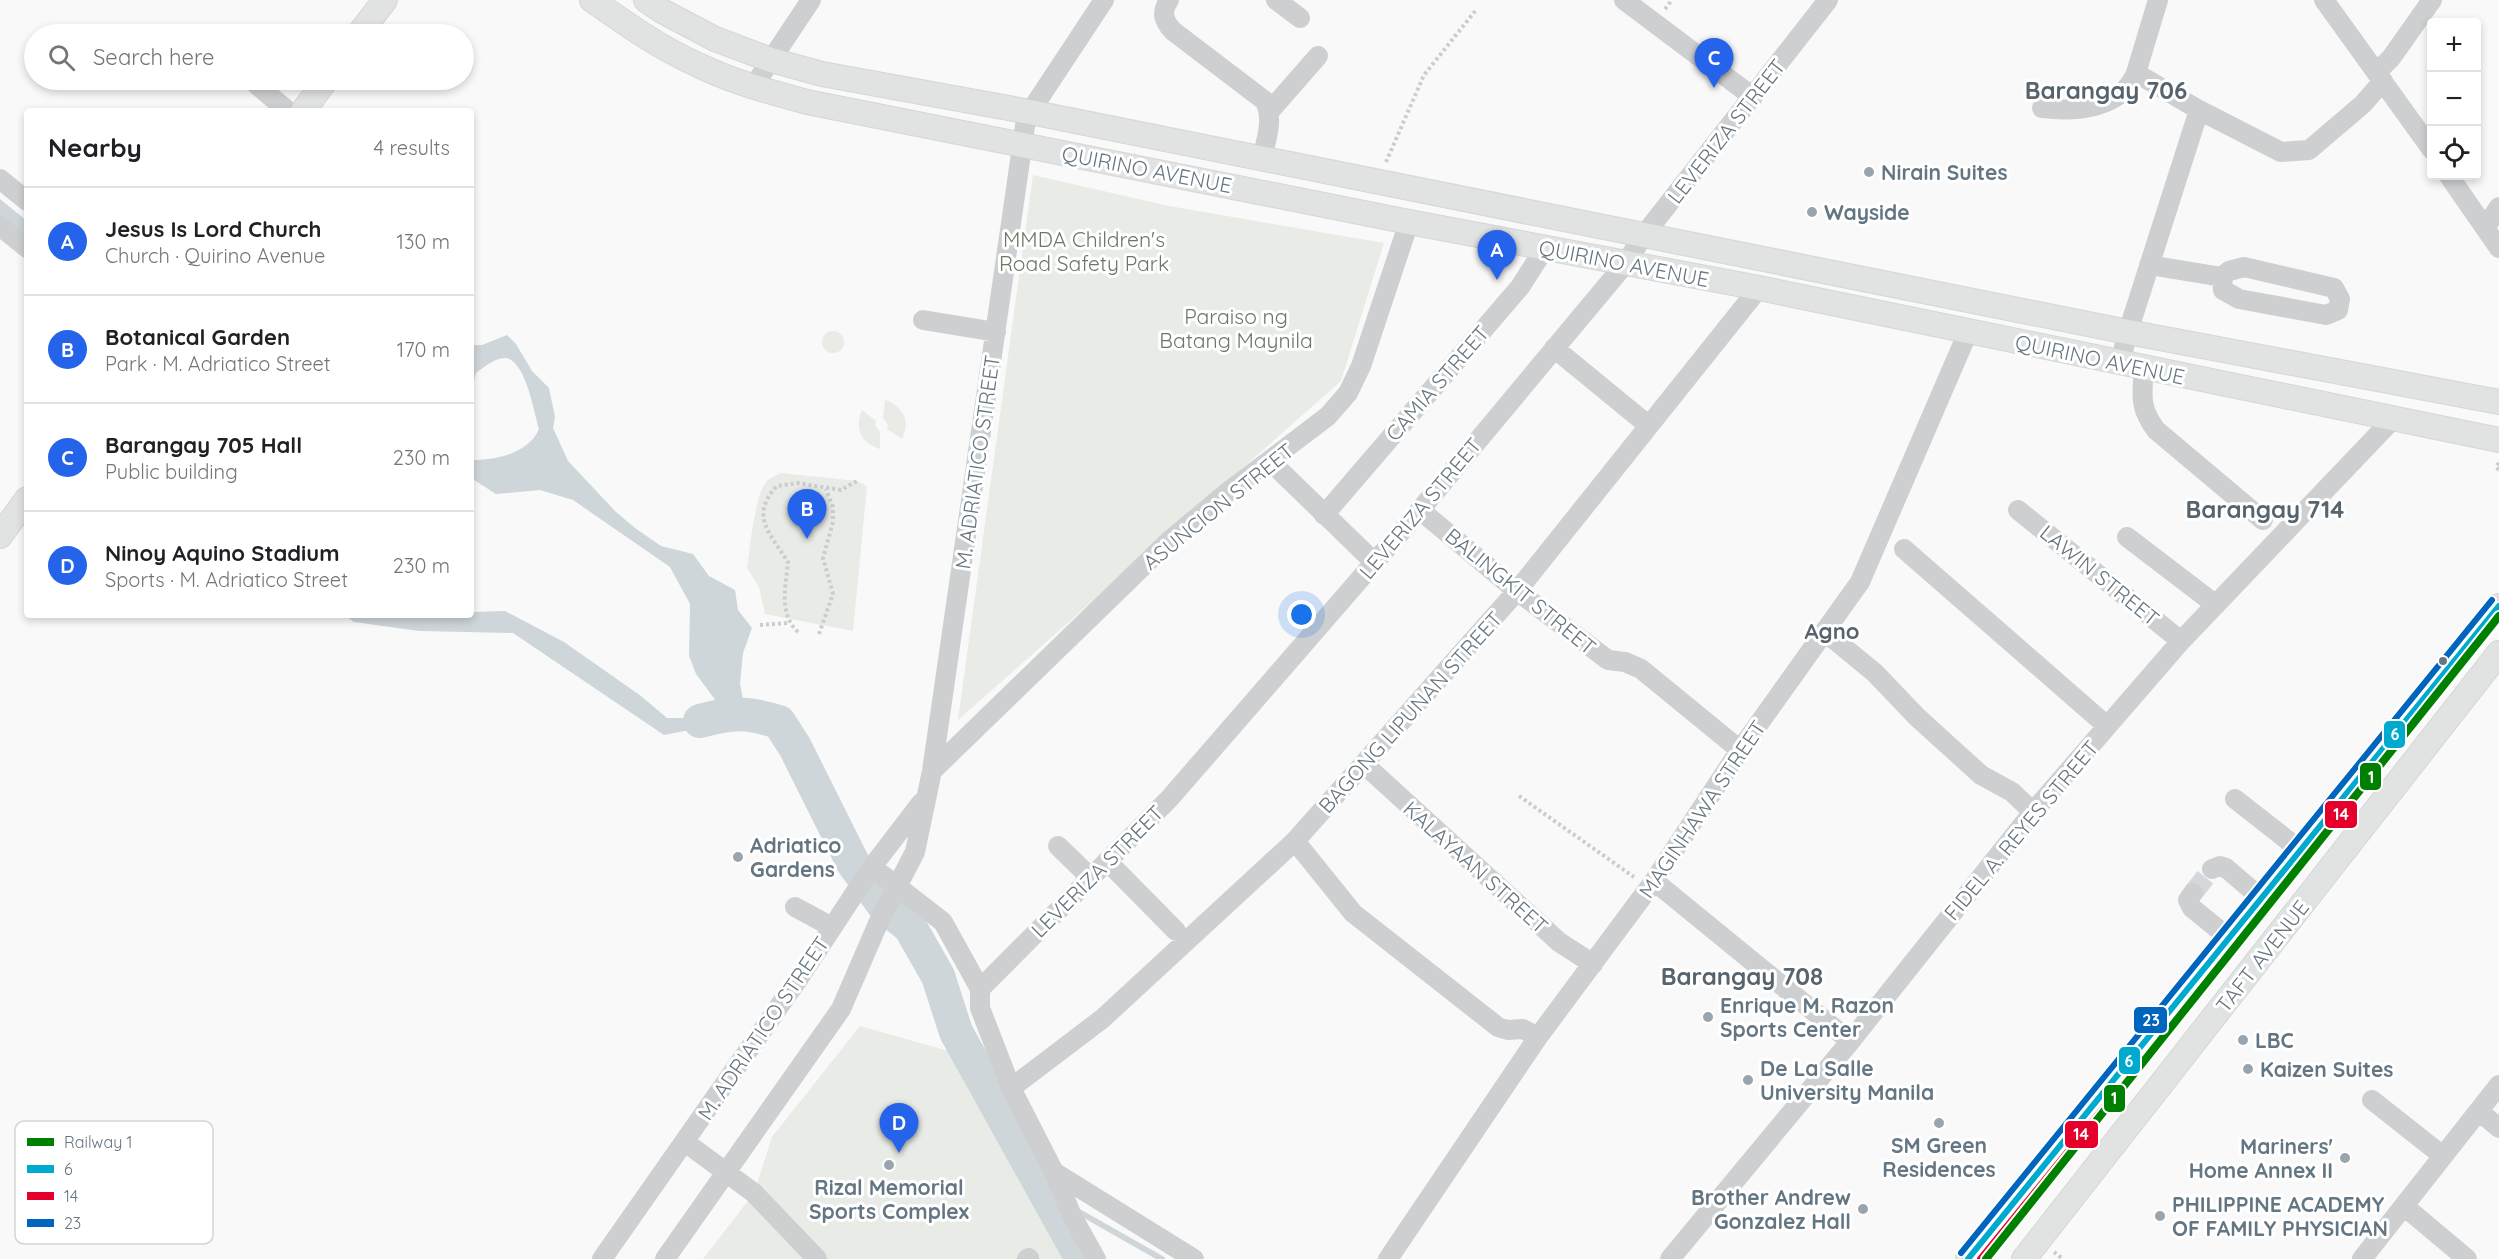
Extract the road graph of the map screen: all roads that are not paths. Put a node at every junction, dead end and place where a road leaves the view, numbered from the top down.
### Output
1 (384, 0) edge
2 (592, 0) edge
3 (646, 0) edge
4 (811, 0) edge
5 (1104, 0) edge
6 (1170, 0) edge
7 (1276, 0) edge
8 (1624, 0) edge
9 (1828, 0) edge
10 (2158, 0) edge
11 (2432, 0) edge
12 (2330, 3) edge
13 (1300, 18) dead end
14 (366, 24) edge
15 (1318, 56) dead end
16 (771, 60) junction
17 (2136, 73) junction
18 (2380, 77) junction
19 (753, 87) junction
20 (263, 90) edge
21 (319, 90) edge
22 (1753, 97) junction
23 (284, 108) edge
24 (305, 108) edge
25 (2042, 108) dead end
26 (2199, 110) junction
27 (1270, 111) junction
28 (1026, 128) junction
29 (2427, 143) edge
30 (1262, 159) junction
31 (0, 179) edge
32 (2452, 180) edge
33 (24, 199) edge
34 (2499, 207) edge
35 (1409, 222) junction
36 (0, 226) edge
37 (2486, 228) junction
38 (1644, 235) junction
39 (24, 246) edge
40 (1545, 248) junction
41 (2499, 248) edge
42 (1624, 264) junction
43 (2149, 265) junction
44 (2222, 277) junction
45 (1759, 288) junction
46 (923, 320) dead end
47 (996, 332) junction
48 (1968, 332) junction
49 (2128, 332) junction
50 (1554, 348) junction
51 (2120, 363) junction
52 (2144, 368) junction
53 (2499, 402) edge
54 (2393, 419) junction
55 (1643, 421) dead end
56 (2499, 440) edge
57 (1269, 461) junction
58 (24, 503) edge
59 (1420, 510) junction
60 (2018, 510) dead end
61 (1324, 515) junction
62 (2263, 520) dead end
63 (0, 536) edge
64 (2127, 537) dead end
65 (1904, 549) dead end
66 (1374, 562) junction
67 (1517, 591) junction
68 (2216, 605) junction
69 (2499, 606) edge
70 (1825, 632) junction
71 (2181, 641) junction
72 (2499, 653) edge
73 (2426, 696) junction
74 (2451, 715) junction
75 (2108, 726) junction
76 (1740, 750) junction
77 (1364, 764) junction
78 (932, 771) junction
79 (925, 798) junction
80 (2235, 799) dead end
81 (2033, 812) junction
82 (1295, 841) junction
83 (1058, 846) dead end
84 (2300, 850) junction
85 (1107, 861) junction
86 (871, 869) junction
87 (2212, 869) dead end
88 (1091, 878) junction
89 (1651, 884) junction
90 (895, 890) junction
91 (2193, 893) dead end
92 (2261, 898) junction
93 (795, 907) dead end
94 (832, 927) junction
95 (1176, 931) dead end
96 (2229, 938) junction
97 (1593, 964) junction
98 (980, 989) junction
99 (1538, 1037) junction
100 (1850, 1041) junction
101 (2499, 1085) edge
102 (1011, 1088) junction
103 (2372, 1100) dead end
104 (2479, 1111) junction
105 (2499, 1128) edge
106 (685, 1142) junction
107 (2443, 1156) junction
108 (728, 1172) junction
109 (1054, 1172) junction
110 (2404, 1206) junction
111 (602, 1259) edge
112 (665, 1259) edge
113 (817, 1259) edge
114 (1096, 1259) edge
115 (1194, 1259) edge
116 (1388, 1259) edge
117 (1670, 1259) edge
118 (1968, 1259) edge
119 (2024, 1259) edge
120 (2362, 1259) edge
121 (2467, 1259) edge

1 - 14 main road
2 - 19 main road, QUIRINO AVENUE
3 - 16 main road, QUIRINO AVENUE
4 - 16 street
5 - 28 street, M. ADRIATICO STREET
6 - 27 street
7 - 13 street
8 - 22 street
9 - 22 street, LEVERIZA STREET
10 - 17 street
11 - 18 street
12 - 18 street
15 - 27 street
16 - 19 street
16 - 28 main road, QUIRINO AVENUE
17 - 25 street
17 - 26 street
18 - 26 street
18 - 29 street
19 - 28 main road, QUIRINO AVENUE
20 - 23 street
21 - 24 main road
22 - 38 street, LEVERIZA STREET
26 - 43 street
27 - 30 street
28 - 30 main road, QUIRINO AVENUE
28 - 35 main road, QUIRINO AVENUE
28 - 47 street, M. ADRIATICO STREET
30 - 38 main road, QUIRINO AVENUE
31 - 33 street
32 - 37 street
34 - 37 street
35 - 40 main road, QUIRINO AVENUE
35 - 57 street, ASUNCION STREET
36 - 39 street
37 - 41 street
38 - 42 street, LEVERIZA STREET
38 - 49 main road, QUIRINO AVENUE
40 - 42 main road, QUIRINO AVENUE
40 - 61 street, CAMIA STREET
42 - 45 main road, QUIRINO AVENUE
42 - 50 street, LEVERIZA STREET
43 - 44 street
43 - 49 street
44 - 44 street
45 - 48 main road, QUIRINO AVENUE
45 - 67 street, BAGONG LIPUNAN STREET
46 - 47 street
47 - 78 street, M. ADRIATICO STREET
48 - 51 main road, QUIRINO AVENUE
48 - 70 street, MAGINHAWA STREET
49 - 51 street
49 - 53 main road, QUIRINO AVENUE
50 - 55 street
50 - 59 street, LEVERIZA STREET
51 - 52 main road, QUIRINO AVENUE
52 - 54 main road, QUIRINO AVENUE
52 - 62 street
54 - 56 main road, QUIRINO AVENUE
54 - 68 street, FIDEL A. REYES STREET
57 - 61 street
57 - 78 street, ASUNCION STREET
58 - 63 main road
59 - 66 street, LEVERIZA STREET
59 - 67 street, BALINGKIT STREET
60 - 71 street, LAWIN STREET
61 - 66 street
64 - 68 street
65 - 75 street
66 - 85 street, LEVERIZA STREET
67 - 76 street, BALINGKIT STREET
67 - 77 street, BAGONG LIPUNAN STREET
68 - 71 street, FIDEL A. REYES STREET
69 - 73 main road, TAFT AVENUE
70 - 76 street, MAGINHAWA STREET
70 - 81 street
71 - 75 street, FIDEL A. REYES STREET
72 - 74 main road, TAFT AVENUE
73 - 74 main road
73 - 84 main road, TAFT AVENUE
74 - 119 main road, TAFT AVENUE
75 - 81 street, FIDEL A. REYES STREET
76 - 89 street, MAGINHAWA STREET
77 - 82 street, BAGONG LIPUNAN STREET
77 - 97 street, KALAYAAN STREET
78 - 79 street, M. ADRIATICO STREET
79 - 86 street, M. ADRIATICO STREET
79 - 90 street, M. ADRIATICO STREET
80 - 84 street
81 - 100 street, FIDEL A. REYES STREET
82 - 99 street
82 - 102 street, BAGONG LIPUNAN STREET
83 - 88 street
84 - 92 main road, TAFT AVENUE
85 - 88 street, LEVERIZA STREET
85 - 95 street
86 - 90 street
86 - 94 street, M. ADRIATICO STREET
87 - 92 street
88 - 98 street, LEVERIZA STREET
89 - 97 street, MAGINHAWA STREET
89 - 100 street
90 - 98 street
90 - 108 street, M. ADRIATICO STREET
91 - 96 street
92 - 96 main road, TAFT AVENUE
93 - 94 street
94 - 106 street, M. ADRIATICO STREET
96 - 118 main road, TAFT AVENUE
97 - 99 street, MAGINHAWA STREET
98 - 102 street
99 - 116 street, MAGINHAWA STREET
100 - 117 street, FIDEL A. REYES STREET
101 - 104 street
102 - 109 street
103 - 107 street
104 - 105 street
104 - 107 street
106 - 108 street
106 - 111 street, M. ADRIATICO STREET
107 - 110 street
108 - 112 street, M. ADRIATICO STREET
108 - 113 street
109 - 114 street
109 - 115 street
110 - 120 street
110 - 121 street

